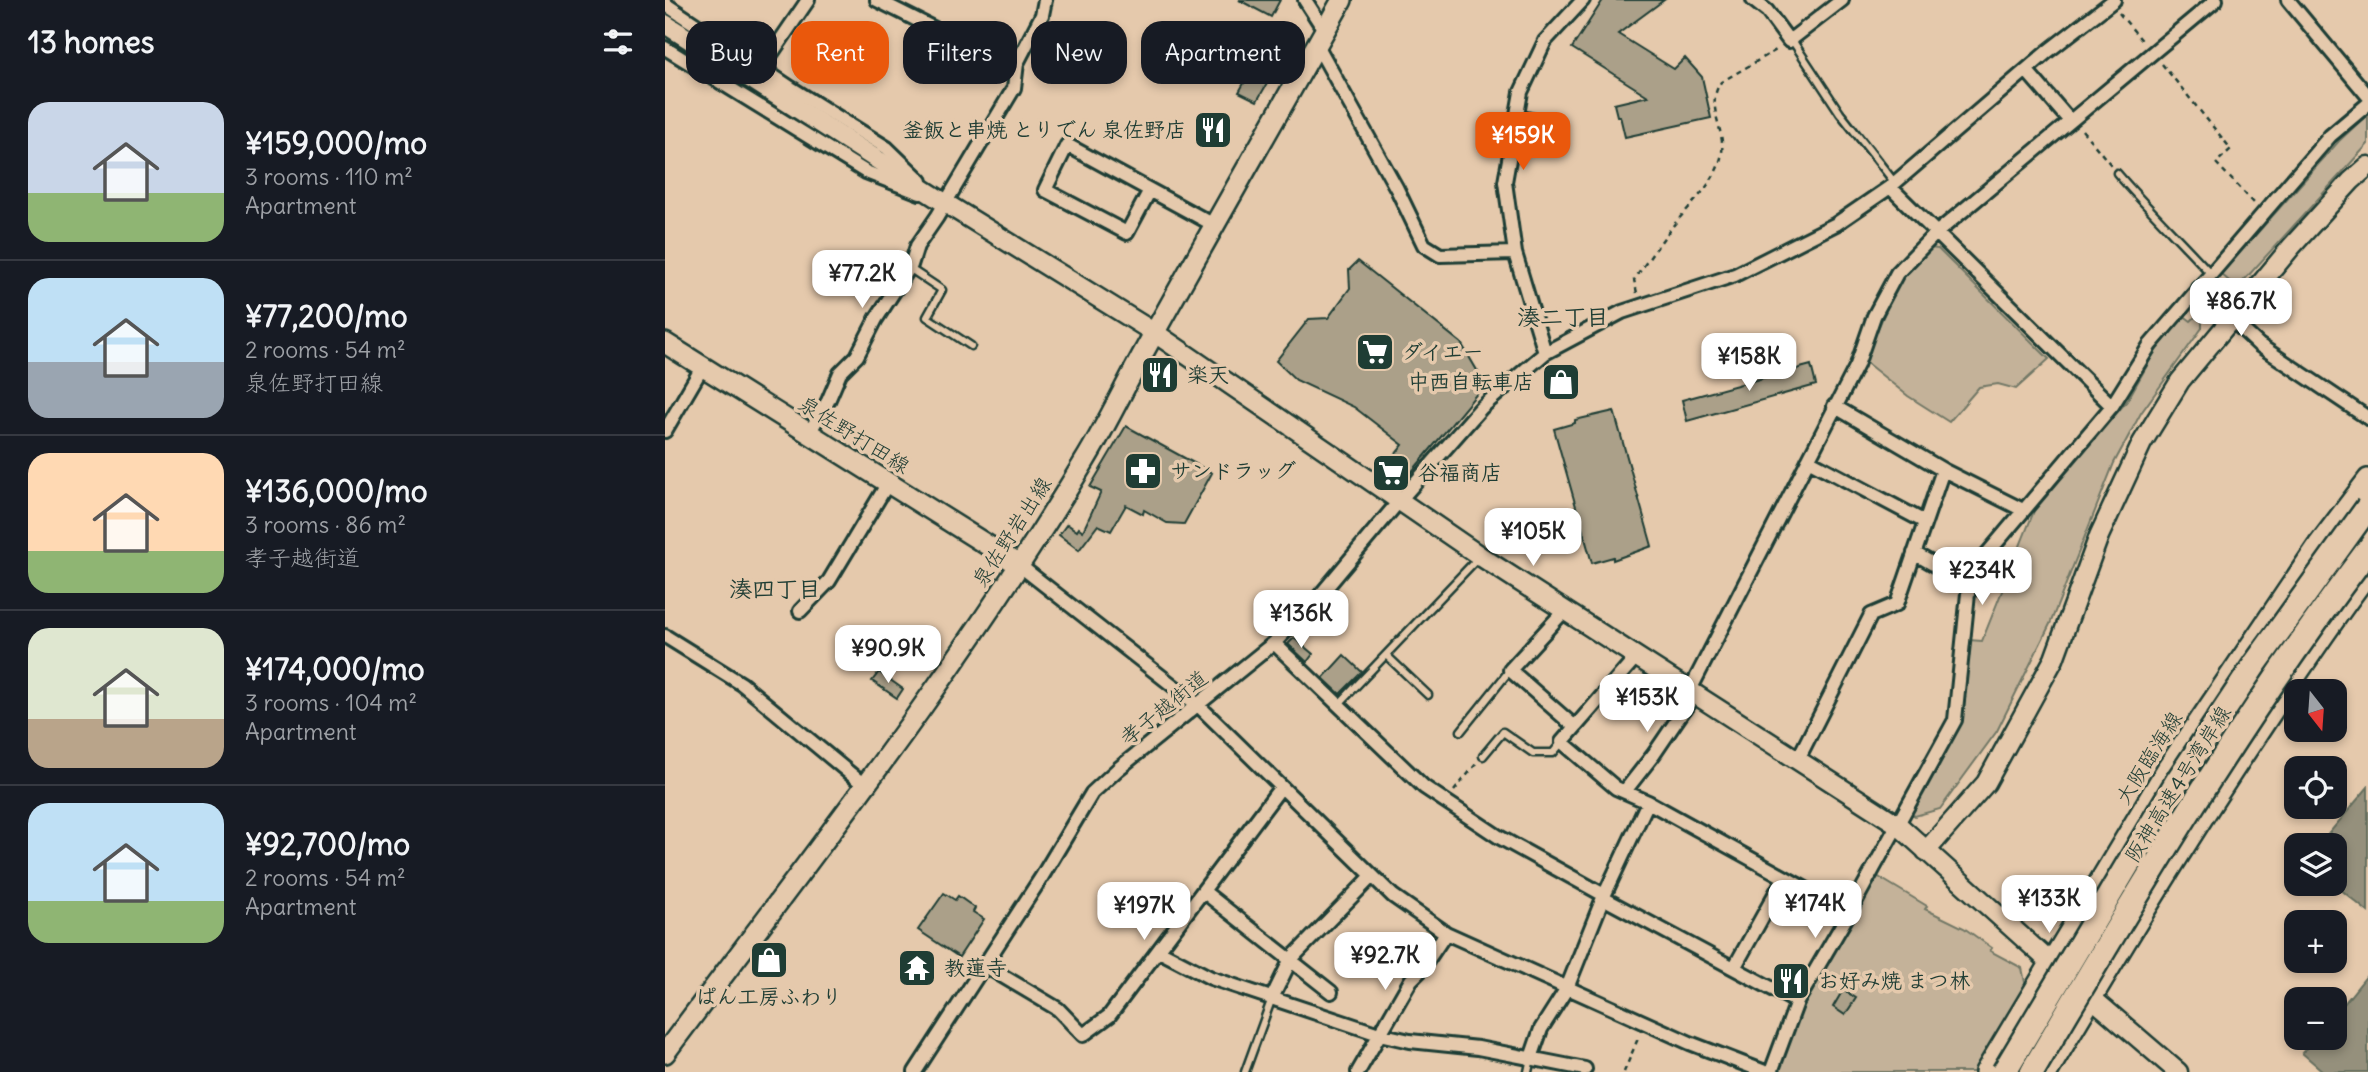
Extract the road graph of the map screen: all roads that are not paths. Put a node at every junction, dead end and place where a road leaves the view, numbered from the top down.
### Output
1 (808, 0) edge
2 (877, 0) edge
3 (1045, 0) edge
4 (1305, 0) edge
5 (1342, 0) edge
6 (1583, 0) edge
7 (1753, 0) edge
8 (1842, 0) edge
9 (2216, 0) edge
10 (2288, 0) edge
11 (2112, 2) edge
12 (665, 4) edge
13 (690, 21) edge
14 (919, 21) edge
15 (665, 24) edge
16 (1321, 38) junction
17 (1790, 40) junction
18 (777, 46) edge
19 (665, 48) edge
20 (1017, 63) edge
21 (2026, 70) junction
22 (777, 79) edge
23 (1014, 84) edge
24 (2368, 96) edge
25 (2368, 104) edge
26 (2072, 120) junction
27 (2368, 166) edge
28 (2117, 173) road end
29 (1892, 185) junction
30 (1150, 190) junction
31 (945, 203) junction
32 (1216, 226) junction
33 (1935, 234) junction
34 (1515, 253) junction
35 (909, 268) junction
36 (2211, 274) junction
37 (2198, 288) junction
38 (2231, 319) junction
39 (1155, 333) junction
40 (665, 343) edge
41 (971, 346) dead end
42 (1545, 353) junction
43 (703, 366) junction
44 (1834, 406) junction
45 (2112, 406) junction
46 (2368, 418) edge
47 (665, 431) edge
48 (809, 433) junction
49 (1808, 460) junction
50 (1943, 470) junction
51 (2368, 479) edge
52 (888, 483) junction
53 (1400, 500) junction
54 (2368, 507) edge
55 (2023, 510) junction
56 (1925, 522) junction
57 (2368, 550) edge
58 (1914, 553) junction
59 (1480, 556) junction
60 (1019, 565) junction
61 (2368, 574) edge
62 (1968, 584) junction
63 (800, 611) dead end
64 (1564, 611) junction
65 (665, 636) edge
66 (1274, 643) junction
67 (1387, 656) junction
68 (1636, 657) junction
69 (1510, 670) junction
70 (1692, 694) junction
71 (1428, 695) dead end
72 (1338, 705) junction
73 (1199, 706) junction
74 (1575, 727) junction
75 (1461, 731) dead end
76 (1562, 742) junction
77 (1483, 756) road end
78 (1797, 761) junction
79 (864, 785) junction
80 (1281, 787) junction
81 (1625, 791) junction
82 (1648, 802) junction
83 (1897, 824) junction
84 (1926, 851) junction
85 (1372, 876) junction
86 (1784, 878) junction
87 (1203, 891) junction
88 (1604, 896) junction
89 (1849, 913) junction
90 (1446, 933) junction
91 (1159, 951) junction
92 (1291, 959) junction
93 (2051, 963) junction
94 (984, 965) junction
95 (1734, 968) junction
96 (1567, 988) junction
97 (1331, 992) dead end
98 (1272, 998) junction
99 (2091, 998) junction
100 (1797, 1002) junction
101 (1379, 1034) junction
102 (665, 1053) edge
103 (1531, 1058) junction
104 (1585, 1069) dead end
105 (915, 1072) edge
106 (1245, 1072) edge
107 (1359, 1072) edge
108 (1528, 1072) edge
109 (1765, 1072) edge
110 (1771, 1072) edge
111 (1985, 1072) edge
112 (2004, 1072) edge
113 (2032, 1072) edge
114 (2048, 1072) edge
115 (2178, 1072) edge

1 - 18 street
2 - 14 street
3 - 20 street
4 - 16 street
5 - 16 main road, 泉佐野岩出線
6 - 34 street
7 - 17 street
8 - 17 street
9 - 26 street
10 - 24 street
11 - 21 street, 孝子越街道
12 - 13 street
15 - 31 street
16 - 32 main road, 泉佐野岩出線
16 - 34 street
17 - 29 lane
19 - 31 street
21 - 26 street
21 - 29 street, 孝子越街道
22 - 31 street
23 - 31 street
25 - 36 street
26 - 33 street
27 - 38 street
28 - 36 lane
29 - 33 street
29 - 42 street, 孝子越街道
30 - 30 street
30 - 32 street
31 - 35 street
31 - 39 street
32 - 39 main road, 泉佐野岩出線
33 - 44 street
33 - 45 street
34 - 42 street
35 - 41 lane
35 - 48 street
36 - 37 street
37 - 38 street
37 - 45 street
38 - 46 street
38 - 84 street
39 - 53 street
39 - 60 main road, 泉佐野岩出線
40 - 43 main road, 泉佐野打田線
42 - 53 street, 孝子越街道
43 - 47 street
43 - 48 main road, 泉佐野打田線
44 - 49 street
44 - 50 street
45 - 55 street
48 - 52 main road, 泉佐野打田線
49 - 56 street
49 - 70 street
50 - 55 street
50 - 56 street
51 - 93 main road, 大阪臨海線
52 - 60 main road, 泉佐野打田線
52 - 63 street
53 - 59 street
53 - 66 street, 孝子越街道
54 - 112 highway, 阪神高速4号湾岸線, bridge
55 - 62 street
56 - 58 street
57 - 113 highway, 阪神高速4号湾岸線, bridge
58 - 62 street
58 - 78 street
59 - 64 street
59 - 67 lane
60 - 73 street
60 - 79 main road, 泉佐野岩出線
61 - 99 main road
62 - 83 street
64 - 68 street
64 - 69 street
65 - 79 street
66 - 72 street
66 - 73 street, 孝子越街道
67 - 71 lane
67 - 72 lane
68 - 70 street
68 - 74 street
69 - 74 street
69 - 75 lane
70 - 78 street
70 - 81 street
72 - 88 street
73 - 80 street
73 - 94 street, 孝子越街道
74 - 76 street
76 - 77 lane
76 - 81 street
78 - 83 street
79 - 102 main road, 泉佐野岩出線
80 - 85 street
80 - 87 street
81 - 82 street
82 - 86 street
82 - 88 street
83 - 84 street
83 - 89 street
84 - 93 street
85 - 90 street
85 - 92 street
86 - 89 street
86 - 95 street
87 - 91 street
87 - 92 street
88 - 95 street
88 - 96 street
89 - 100 street
90 - 96 street
90 - 101 street
91 - 94 street
91 - 98 street
92 - 97 street
92 - 98 street
93 - 99 street
93 - 111 main road, 大阪臨海線
94 - 105 street, 孝子越街道
95 - 100 street
96 - 103 street
96 - 109 street
98 - 101 street
98 - 106 lane
99 - 114 main road
99 - 115 street
100 - 110 street
101 - 103 street
101 - 107 street
103 - 104 street
103 - 108 lane

